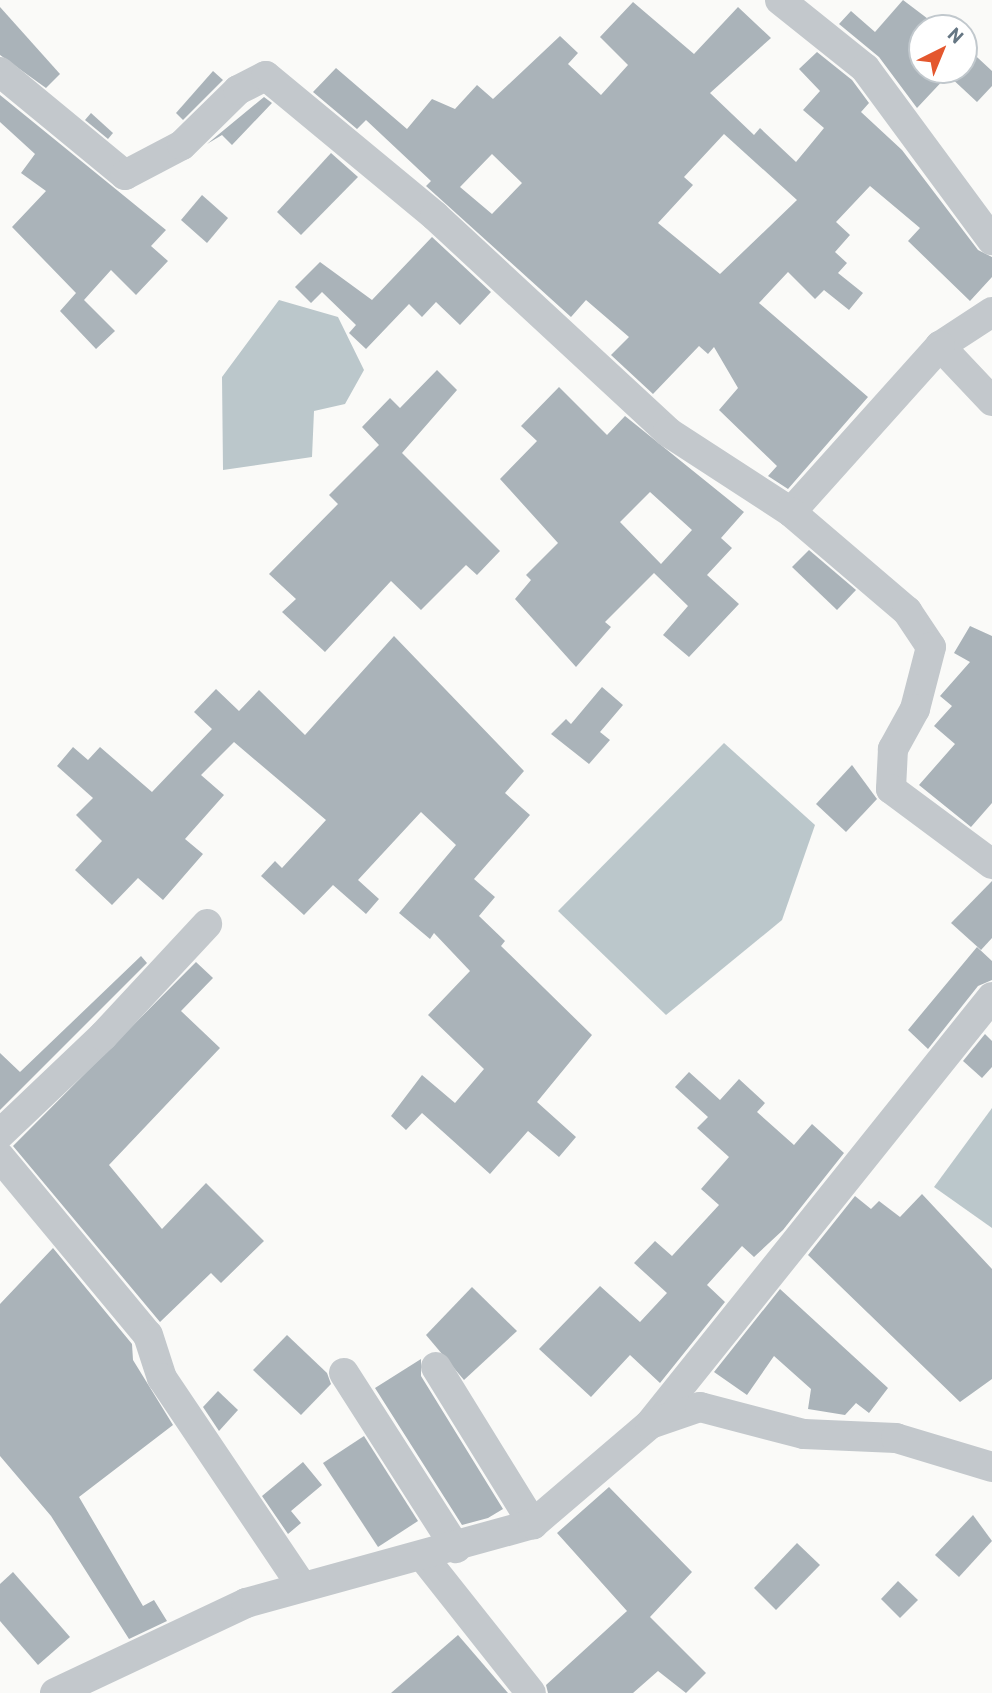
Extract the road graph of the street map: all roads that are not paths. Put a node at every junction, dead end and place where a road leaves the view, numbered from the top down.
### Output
1 (780, 0) edge
2 (0, 72) edge
3 (992, 240) edge
4 (992, 312) edge
5 (940, 346) junction
6 (992, 401) edge
7 (791, 512) junction
8 (992, 864) edge
9 (207, 924) dead end
10 (992, 998) edge
11 (0, 1134) edge
12 (0, 1157) edge
13 (436, 1367) dead end
14 (344, 1373) dead end
15 (650, 1424) junction
16 (992, 1467) edge
17 (533, 1524) junction
18 (456, 1548) junction
19 (424, 1558) junction
20 (301, 1585) junction
21 (55, 1693) edge
22 (531, 1693) edge

1 - 3 street
2 - 7 street
4 - 5 street
5 - 6 street
5 - 7 street
7 - 8 street
9 - 11 street
10 - 15 street
12 - 20 street
13 - 17 street
14 - 18 street
15 - 16 street
15 - 17 street
17 - 18 street
18 - 19 street
19 - 20 street
19 - 22 street
20 - 21 street

